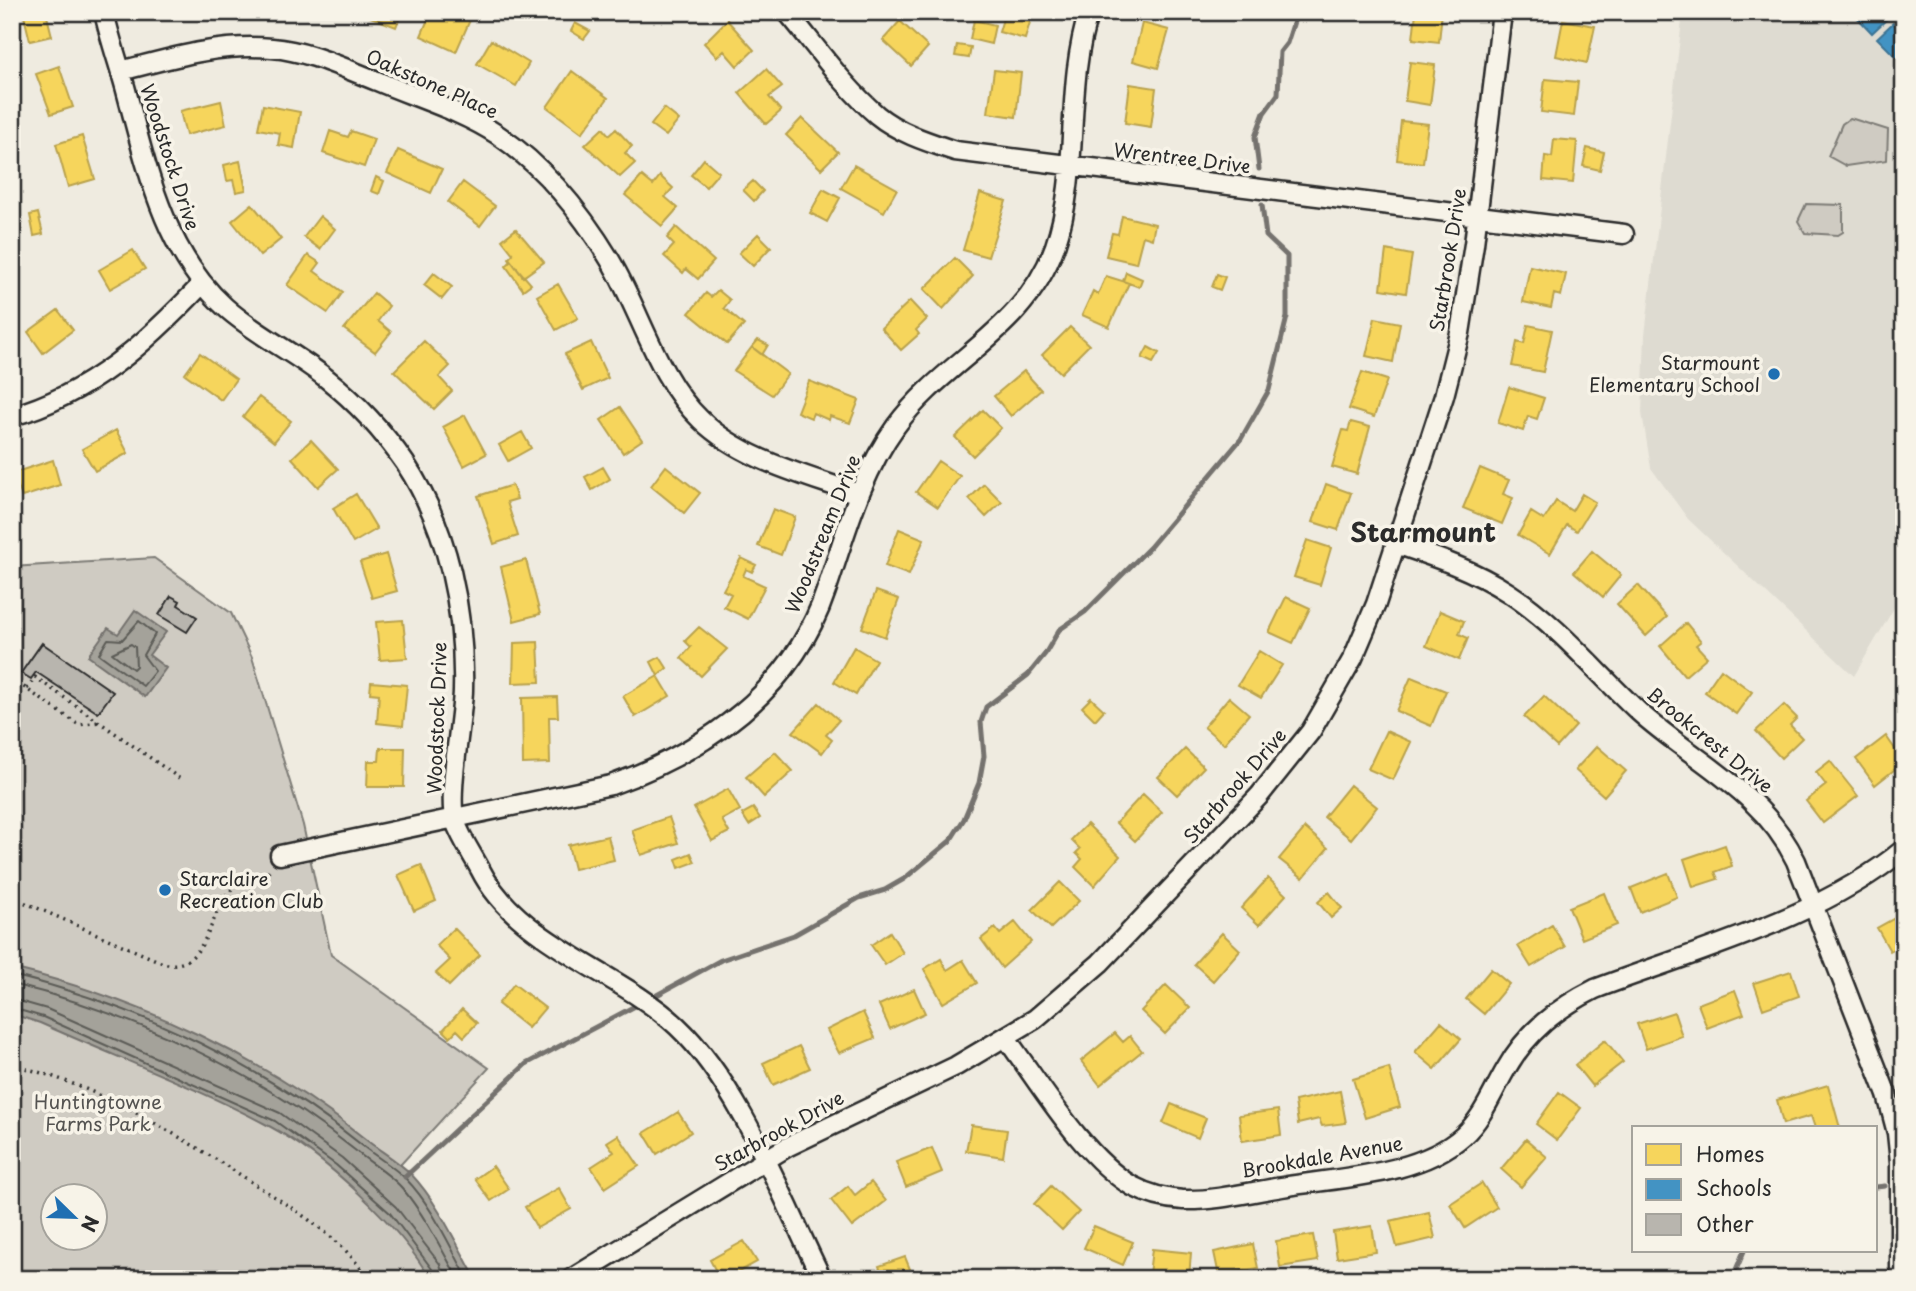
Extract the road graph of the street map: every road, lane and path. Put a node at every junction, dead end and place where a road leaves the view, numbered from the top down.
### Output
1 (104, 12) edge
2 (787, 12) edge
3 (1089, 12) edge
4 (1502, 12) edge
5 (121, 71) junction
6 (1069, 166) junction
7 (1477, 216) junction
8 (1624, 234) dead end
9 (202, 284) junction
10 (12, 416) edge
11 (858, 494) junction
12 (1396, 544) junction
13 (12, 678) edge
14 (27, 689) junction
15 (99, 722) junction
16 (179, 778) dead end
17 (454, 818) junction
18 (1904, 849) edge
19 (276, 863) joint
20 (12, 897) edge
21 (1814, 907) junction
22 (1006, 1038) junction
23 (12, 1065) edge
24 (764, 1160) junction
25 (368, 1279) edge
26 (571, 1279) edge
27 (821, 1279) edge
28 (1900, 1279) edge

1 - 5 street, Woodstock Drive
2 - 6 street, Wrentree Drive
3 - 6 street, Woodstream Drive
4 - 7 street, Starbrook Drive
5 - 9 street, Woodstock Drive
5 - 11 street, Oakstone Place
6 - 7 street, Wrentree Drive
6 - 11 street, Woodstream Drive
7 - 8 street, Wrentree Drive
7 - 12 street, Starbrook Drive
9 - 10 street
9 - 17 street, Woodstock Drive
11 - 17 street, Woodstream Drive
12 - 21 street, Brookcrest Drive
12 - 22 street, Starbrook Drive
13 - 14 path
14 - 15 path
14 - 15 path
15 - 16 path
17 - 19 street, Woodstream Drive
17 - 24 street, Woodstock Drive
18 - 21 street, Brookdale Avenue
19 - 20 path
21 - 22 street, Brookdale Avenue
21 - 28 street, Brookcrest Drive
22 - 24 street, Starbrook Drive
23 - 25 path
24 - 26 street, Starbrook Drive
24 - 27 street, Woodstock Drive

